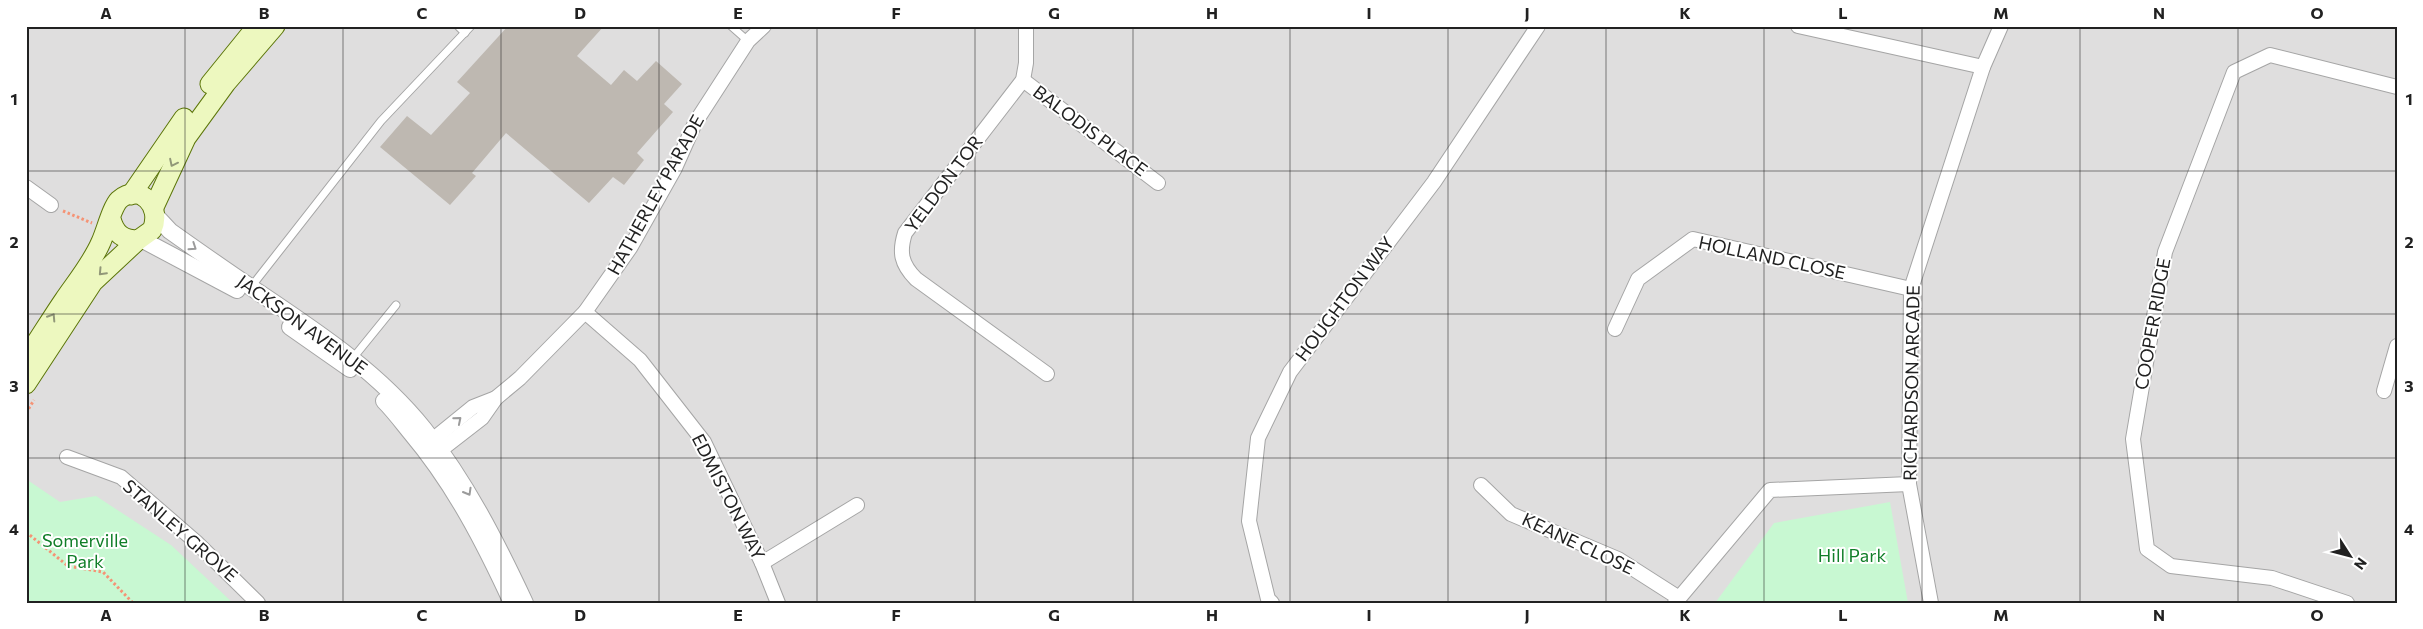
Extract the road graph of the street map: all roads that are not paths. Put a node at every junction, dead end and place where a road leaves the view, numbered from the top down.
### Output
1 (257, 26) edge
2 (276, 26) edge
3 (458, 26) edge
4 (471, 26) edge
5 (731, 26) edge
6 (764, 26) edge
7 (1026, 26) edge
8 (1538, 26) edge
9 (1798, 26) edge
10 (2001, 26) edge
11 (466, 33) junction
12 (748, 41) junction
13 (1982, 67) junction
14 (1023, 80) junction
15 (2397, 87) edge
16 (1158, 183) dead end
17 (26, 187) edge
18 (131, 195) junction
19 (51, 205) road end
20 (155, 211) junction
21 (103, 222) junction
22 (140, 239) junction
23 (251, 287) junction
24 (1911, 289) junction
25 (396, 306) dead end
26 (585, 312) junction
27 (1615, 329) dead end
28 (2397, 346) edge
29 (26, 358) edge
30 (353, 358) junction
31 (1047, 374) dead end
32 (26, 384) edge
33 (2384, 391) dead end
34 (432, 449) junction
35 (67, 456) dead end
36 (1909, 484) junction
37 (1481, 485) dead end
38 (858, 505) dead end
39 (762, 564) junction
40 (1677, 600) edge
41 (1268, 601) edge
42 (258, 603) edge
43 (512, 603) edge
44 (525, 603) edge
45 (778, 603) edge
46 (1931, 603) edge
47 (2347, 603) edge

1 - 18 main road
2 -> 20 main road
3 - 11 lane
4 - 11 lane
5 - 12 lane
6 - 12 street, HATHERLEY PARADE
7 - 14 street
8 - 41 street, HOUGHTON WAY
9 - 13 street
10 - 13 street, RICHARDSON ARCADE
11 - 23 lane
12 - 26 street, HATHERLEY PARADE
13 - 24 street, RICHARDSON ARCADE
14 - 16 street, BALODIS PLACE
14 - 31 street, YELDON TOR
15 - 47 street, COOPER RIDGE
17 - 19 street
18 - 20 main road
18 - 21 main road
20 - 22 main road
20 -> 23 street, JACKSON AVENUE
21 - 22 main road
29 -> 21 main road
22 -> 32 main road
22 - 34 street, JACKSON AVENUE
23 - 30 street, JACKSON AVENUE
24 - 27 street, HOLLAND CLOSE
24 - 36 street, RICHARDSON ARCADE
25 - 30 lane
26 - 34 street, HATHERLEY PARADE
26 - 39 street, EDMISTON WAY
28 - 33 street
30 - 34 street, JACKSON AVENUE
34 - 43 street, JACKSON AVENUE
34 -> 44 street, JACKSON AVENUE
35 - 42 street, STANLEY GROVE
36 - 40 street
36 - 46 street, RICHARDSON ARCADE
37 - 40 street, KEANE CLOSE
38 - 39 street
39 - 45 street, EDMISTON WAY

